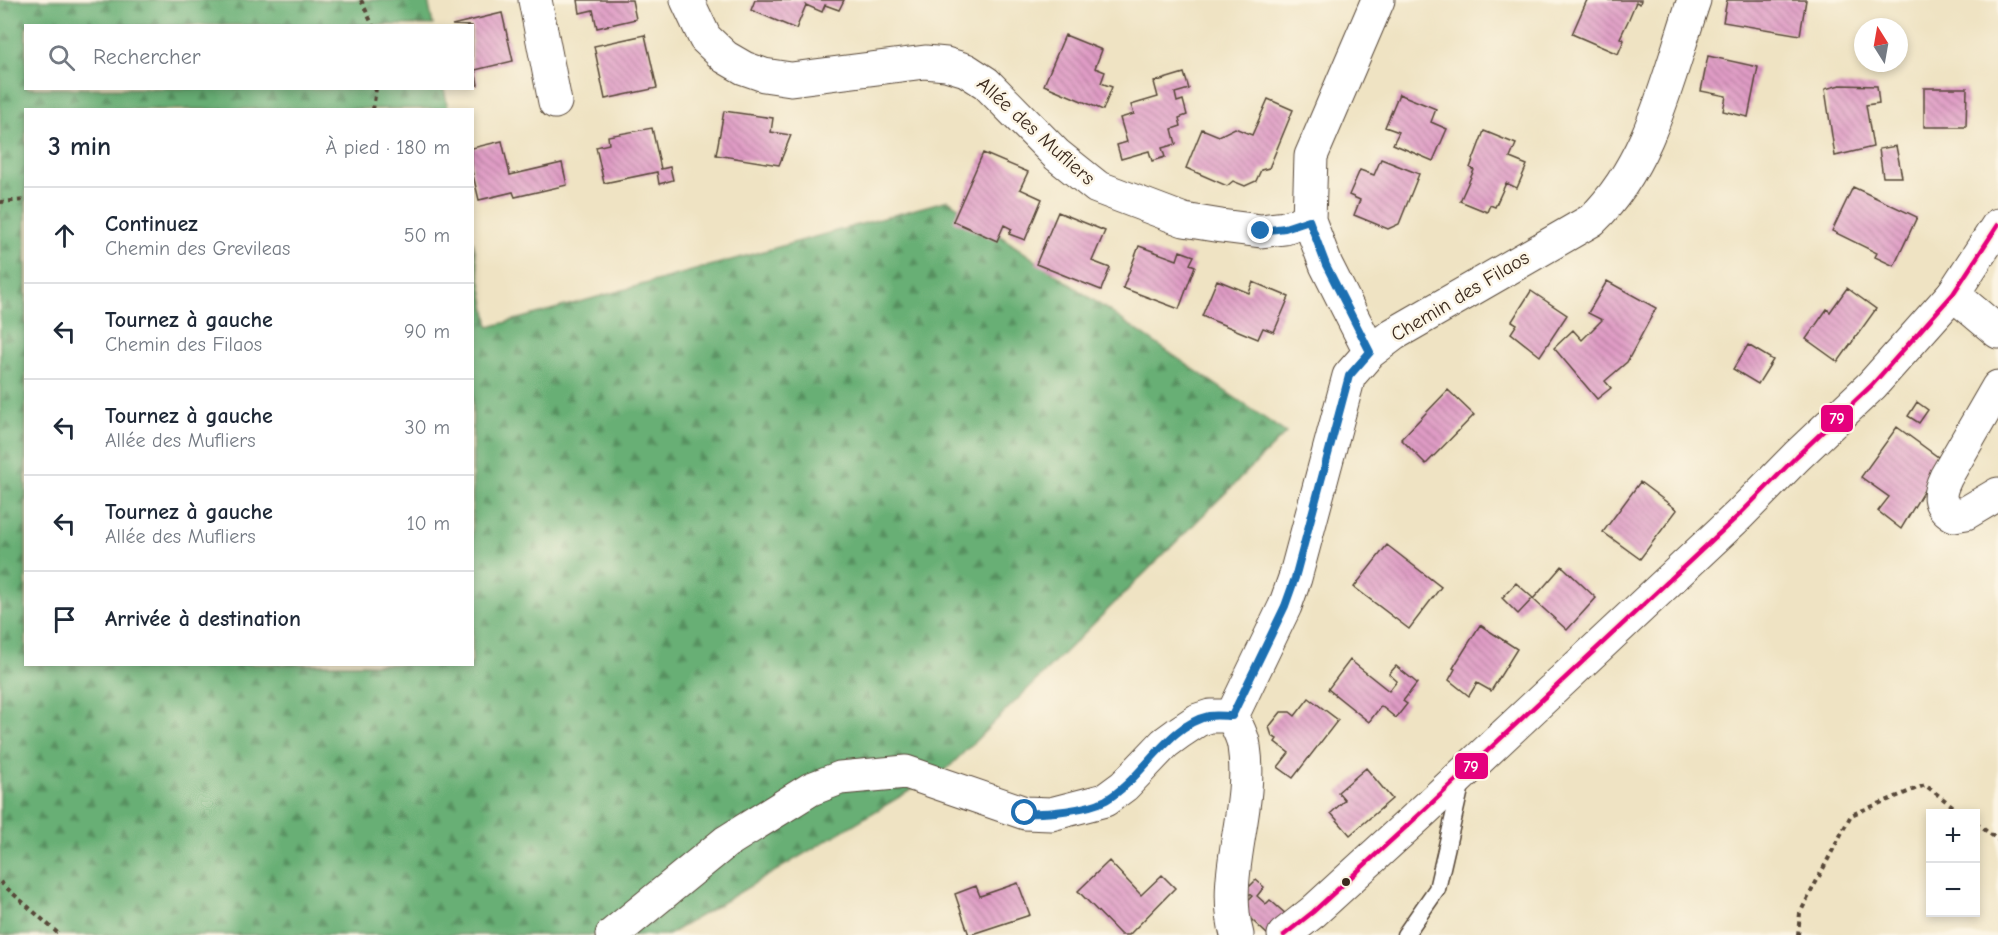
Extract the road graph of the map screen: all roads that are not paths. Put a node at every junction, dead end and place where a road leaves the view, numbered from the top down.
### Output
1 (535, 0) edge
2 (687, 0) edge
3 (1378, 0) edge
4 (1694, 0) edge
5 (555, 102) dead end
6 (1309, 220) junction
7 (1998, 225) edge
8 (1953, 294) junction
9 (1998, 332) edge
10 (1370, 352) junction
11 (1998, 387) edge
12 (1998, 494) edge
13 (1232, 716) junction
14 (1464, 772) junction
15 (612, 935) edge
16 (1237, 935) edge
17 (1284, 935) edge
18 (1405, 935) edge

1 - 5 street
2 - 6 street, Allée des Mufliers
3 - 6 street
4 - 10 street, Chemin des Filaos
6 - 10 street
7 - 8 street
8 - 9 street
8 - 14 street
10 - 13 street, Chemin des Filaos
11 - 12 street
13 - 15 street
13 - 16 street
14 - 17 street
14 - 18 lane

